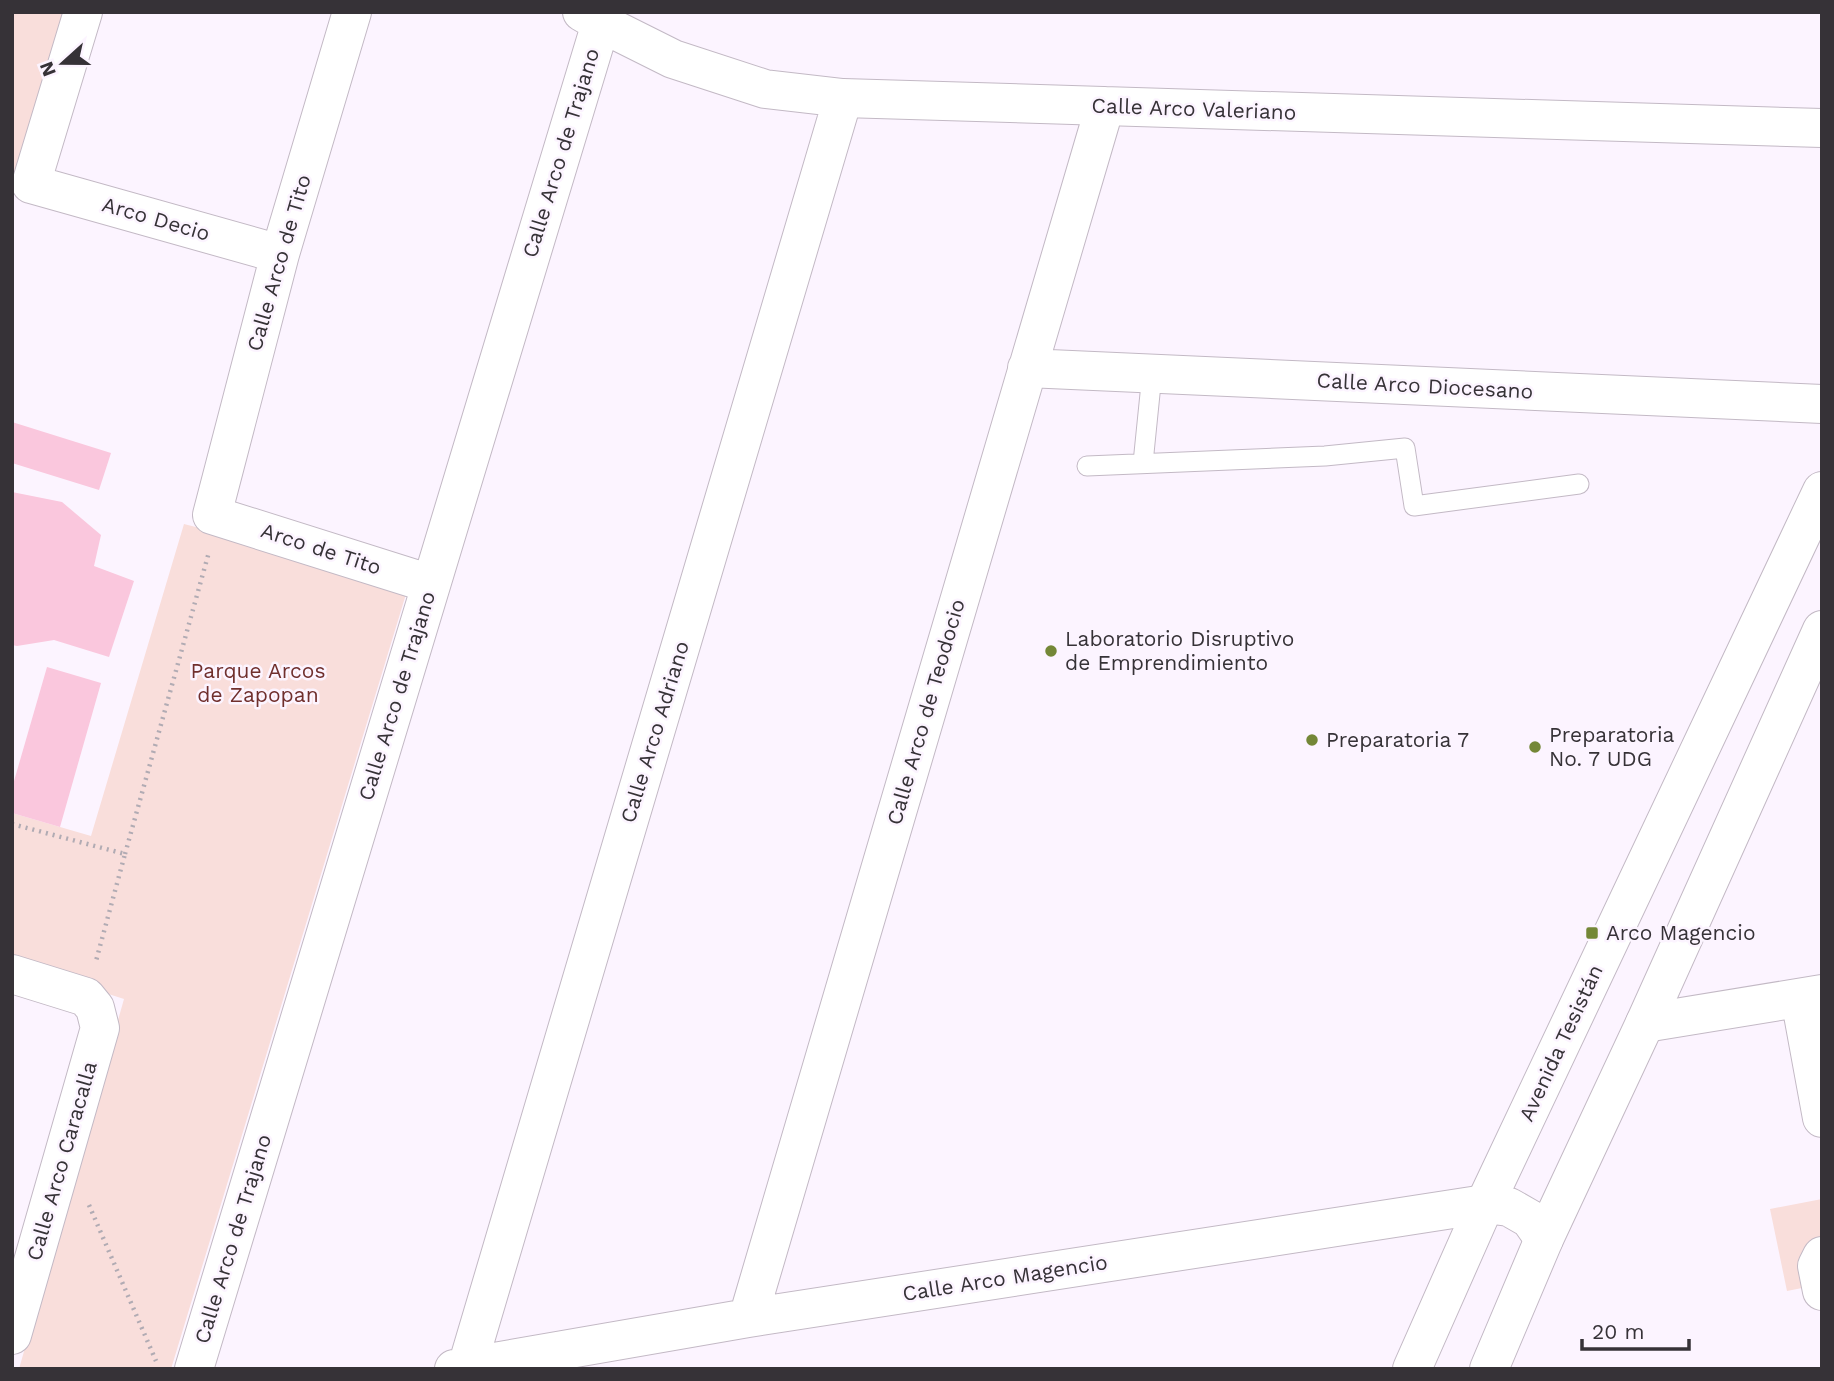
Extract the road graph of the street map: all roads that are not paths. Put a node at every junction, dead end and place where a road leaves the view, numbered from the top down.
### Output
1 (83, 12) edge
2 (352, 12) edge
3 (591, 18) edge
4 (843, 98) junction
5 (1105, 106) junction
6 (1822, 128) edge
7 (280, 254) junction
8 (1027, 368) junction
9 (1152, 374) junction
10 (1822, 404) edge
11 (1143, 463) junction
12 (1087, 466) dead end
13 (1579, 484) dead end
14 (1822, 491) edge
15 (215, 515) joint
16 (431, 584) junction
17 (1820, 639) edge
18 (12, 974) edge
19 (1811, 996) edge
20 (1645, 1023) junction
21 (1822, 1118) edge
22 (1485, 1204) junction
23 (1544, 1239) junction
24 (1822, 1256) edge
25 (1822, 1291) edge
26 (748, 1318) junction
27 (12, 1335) edge
28 (461, 1368) edge
29 (194, 1369) edge
30 (1412, 1369) edge
31 (1489, 1369) edge

1 - 7 street, Arco Decio
2 - 7 street, Calle Arco de Tito
3 - 4 street, Calle Arco Valeriano
3 - 16 street, Calle Arco de Trajano
4 - 5 street, Calle Arco Valeriano
4 - 28 street, Calle Arco Adriano
5 - 6 street, Calle Arco Valeriano
5 - 8 street, Calle Arco de Teodocio
7 - 15 street, Calle Arco de Tito
8 - 9 street, Calle Arco Diocesano
8 - 26 street, Calle Arco de Teodocio
9 - 10 street, Calle Arco Diocesano
9 - 11 lane
11 - 12 lane
11 - 13 lane
14 - 22 street, Avenida Tesistán
15 - 16 street, Arco de Tito
16 - 29 street, Calle Arco de Trajano
17 - 20 street
18 - 27 street, Calle Arco Caracalla
19 - 20 street
19 - 21 street
20 - 23 street
22 - 23 street, Calle Arco Magencio
22 - 26 street, Calle Arco Magencio
22 - 30 street, Avenida Tesistán
23 - 31 street
24 - 25 street
26 - 28 street, Calle Arco Magencio

